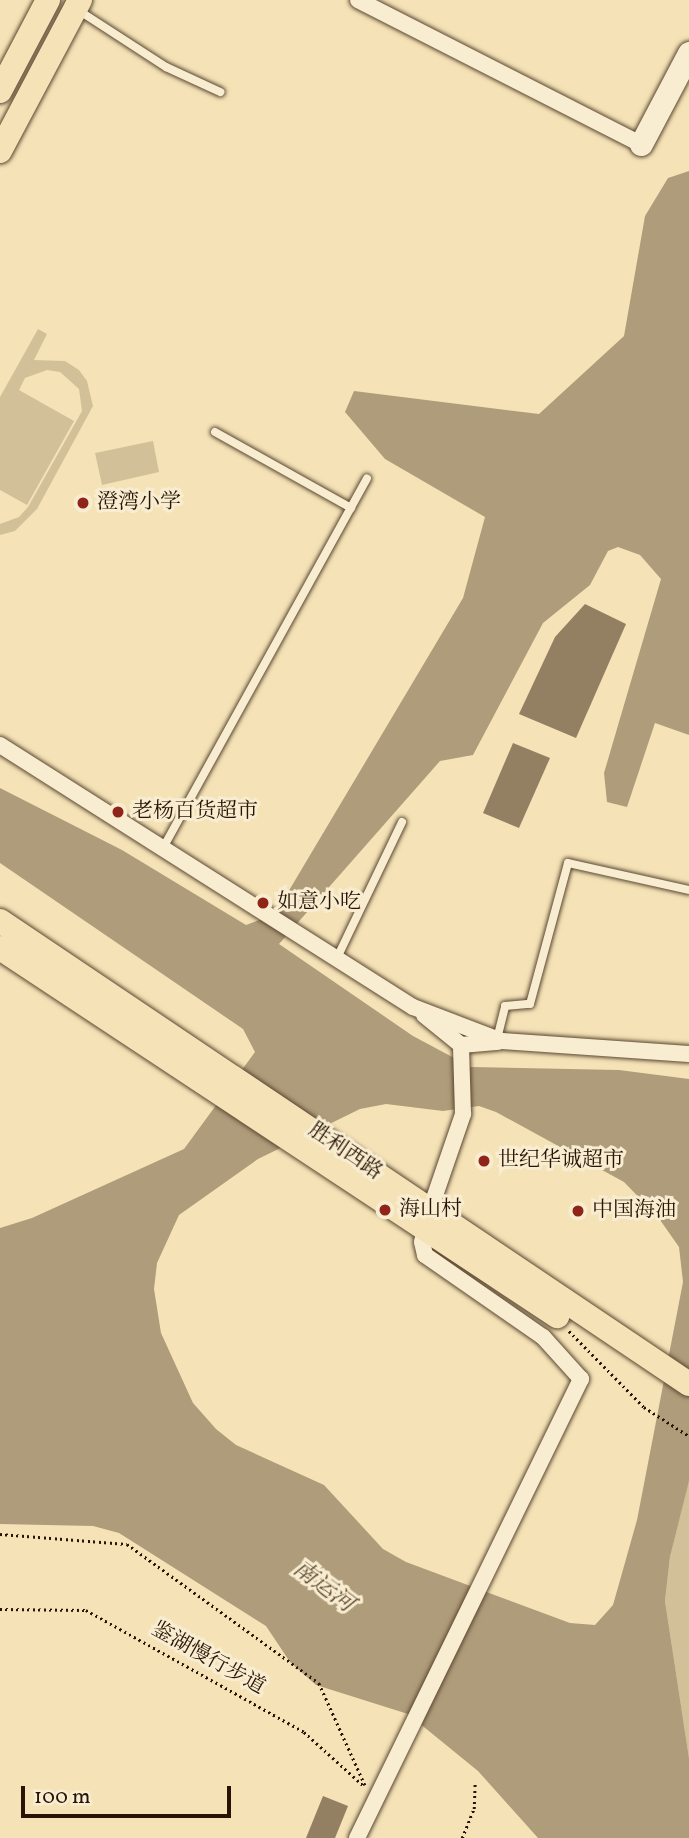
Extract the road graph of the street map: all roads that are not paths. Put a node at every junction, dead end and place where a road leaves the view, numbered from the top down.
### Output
1 (48, 0) edge
2 (358, 0) edge
3 (75, 3) edge
4 (689, 53) edge
5 (0, 91) edge
6 (220, 92) dead end
7 (641, 144) joint
8 (0, 151) edge
9 (215, 432) dead end
10 (367, 479) dead end
11 (351, 508) junction
12 (0, 745) edge
13 (402, 821) dead end
14 (163, 848) junction
15 (689, 890) edge
16 (0, 921) edge
17 (0, 948) edge
18 (336, 960) junction
19 (414, 1007) junction
20 (499, 1040) junction
21 (461, 1050) junction
22 (689, 1054) edge
23 (212, 1076) junction
24 (428, 1220) junction
25 (662, 1376) junction
26 (689, 1384) edge
27 (689, 1404) edge
28 (356, 1838) edge

1 - 5 main road
2 - 7 street
3 - 6 lane
3 - 8 main road
4 - 7 street
9 - 11 lane
10 - 11 lane
11 - 14 lane
12 - 14 street
13 - 18 lane
14 - 18 street
15 - 20 lane
16 - 23 main road, 胜利西路
17 - 23 main road, 胜利西路
18 - 19 street
19 - 20 street
19 - 21 street
20 - 21 street
20 - 22 street
21 - 24 street
23 - 24 main road, 胜利西路
24 - 25 main road, 胜利西路
24 - 28 street
25 - 26 main road, 胜利西路
25 - 27 main road, 胜利西路

